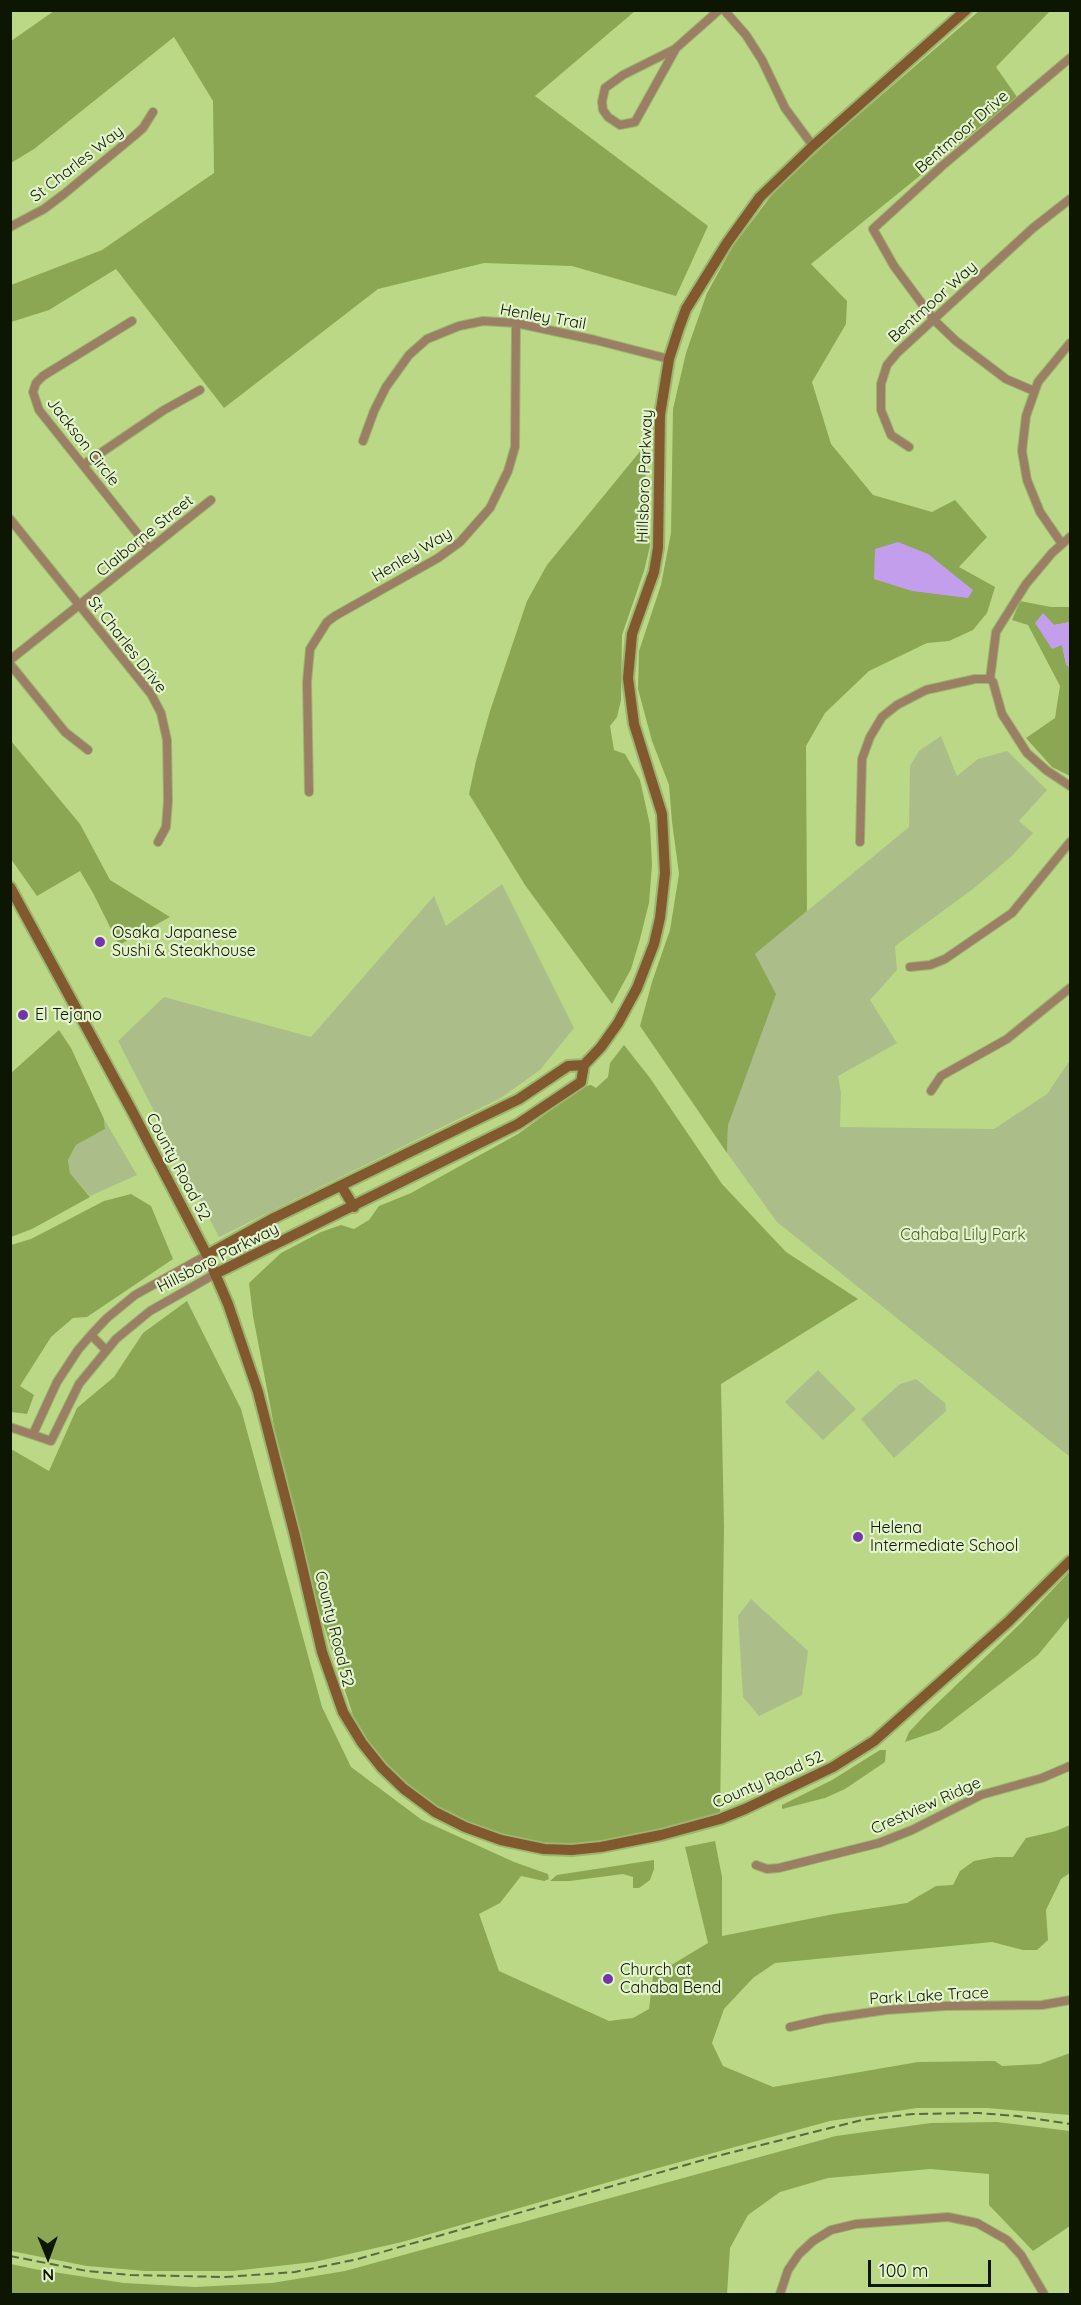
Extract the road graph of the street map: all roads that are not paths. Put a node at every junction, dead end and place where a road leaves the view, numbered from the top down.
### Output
1 (722, 10) edge
2 (966, 10) edge
3 (675, 50) dead end
4 (1071, 58) edge
5 (153, 112) dead end
6 (813, 146) junction
7 (1071, 199) edge
8 (10, 227) edge
9 (934, 320) junction
10 (132, 321) dead end
11 (516, 323) junction
12 (1071, 343) edge
13 (669, 359) junction
14 (200, 390) dead end
15 (1034, 391) junction
16 (363, 441) dead end
17 (909, 447) dead end
18 (83, 465) junction
19 (211, 500) dead end
20 (10, 519) edge
21 (1071, 537) edge
22 (1062, 544) junction
23 (149, 548) junction
24 (79, 606) junction
25 (10, 662) edge
26 (990, 679) junction
27 (88, 750) dead end
28 (1071, 786) edge
29 (309, 792) dead end
30 (158, 842) dead end
31 (860, 842) dead end
32 (1071, 842) edge
33 (10, 887) edge
34 (910, 967) dead end
35 (1071, 988) edge
36 (584, 1065) junction
37 (931, 1090) dead end
38 (342, 1186) junction
39 (354, 1207) junction
40 (207, 1255) junction
41 (215, 1274) junction
42 (91, 1335) junction
43 (106, 1350) junction
44 (10, 1427) edge
45 (33, 1434) junction
46 (1071, 1561) edge
47 (1071, 1766) edge
48 (756, 1865) dead end
49 (1071, 2000) edge
50 (790, 2027) dead end
51 (780, 2295) edge
52 (1044, 2295) edge

1 - 3 street
1 - 6 street
2 - 6 street, Hillsboro Parkway
4 - 9 street, Bentmoor Drive
5 - 8 street, St Charles Way
6 - 13 street, Hillsboro Parkway
7 - 9 street, Bentmoor Way
9 - 15 street
9 - 17 street, Bentmoor Way
10 - 18 street, Jackson Circle
11 - 13 street, Henley Trail
11 - 16 street, Henley Trail
11 - 29 street, Henley Way
12 - 15 street
13 - 36 street, Hillsboro Parkway
14 - 18 street
15 - 22 street
18 - 23 street, Jackson Circle
19 - 23 street, Claiborne Street
20 - 24 street, St Charles Drive
21 - 22 street
22 - 26 street
23 - 24 street, Claiborne Street
24 - 25 street, Claiborne Street
24 - 30 street, St Charles Drive
25 - 27 street
26 - 28 street
26 - 31 street
32 - 34 street
33 - 40 street, County Road 52
35 - 37 street
36 - 38 street, Hillsboro Parkway
36 - 39 street, Hillsboro Parkway
38 - 39 street
38 - 40 street, Hillsboro Parkway
39 - 41 street, Hillsboro Parkway
40 - 41 street, County Road 52
40 - 42 street, Hillsboro Parkway
41 - 43 street, Hillsboro Parkway
41 - 46 street, County Road 52
42 - 43 street
42 - 45 street, Hillsboro Parkway
43 - 45 street, Hillsboro Parkway
44 - 45 street
47 - 48 street, Crestview Ridge
49 - 50 street, Park Lake Trace
51 - 52 street

